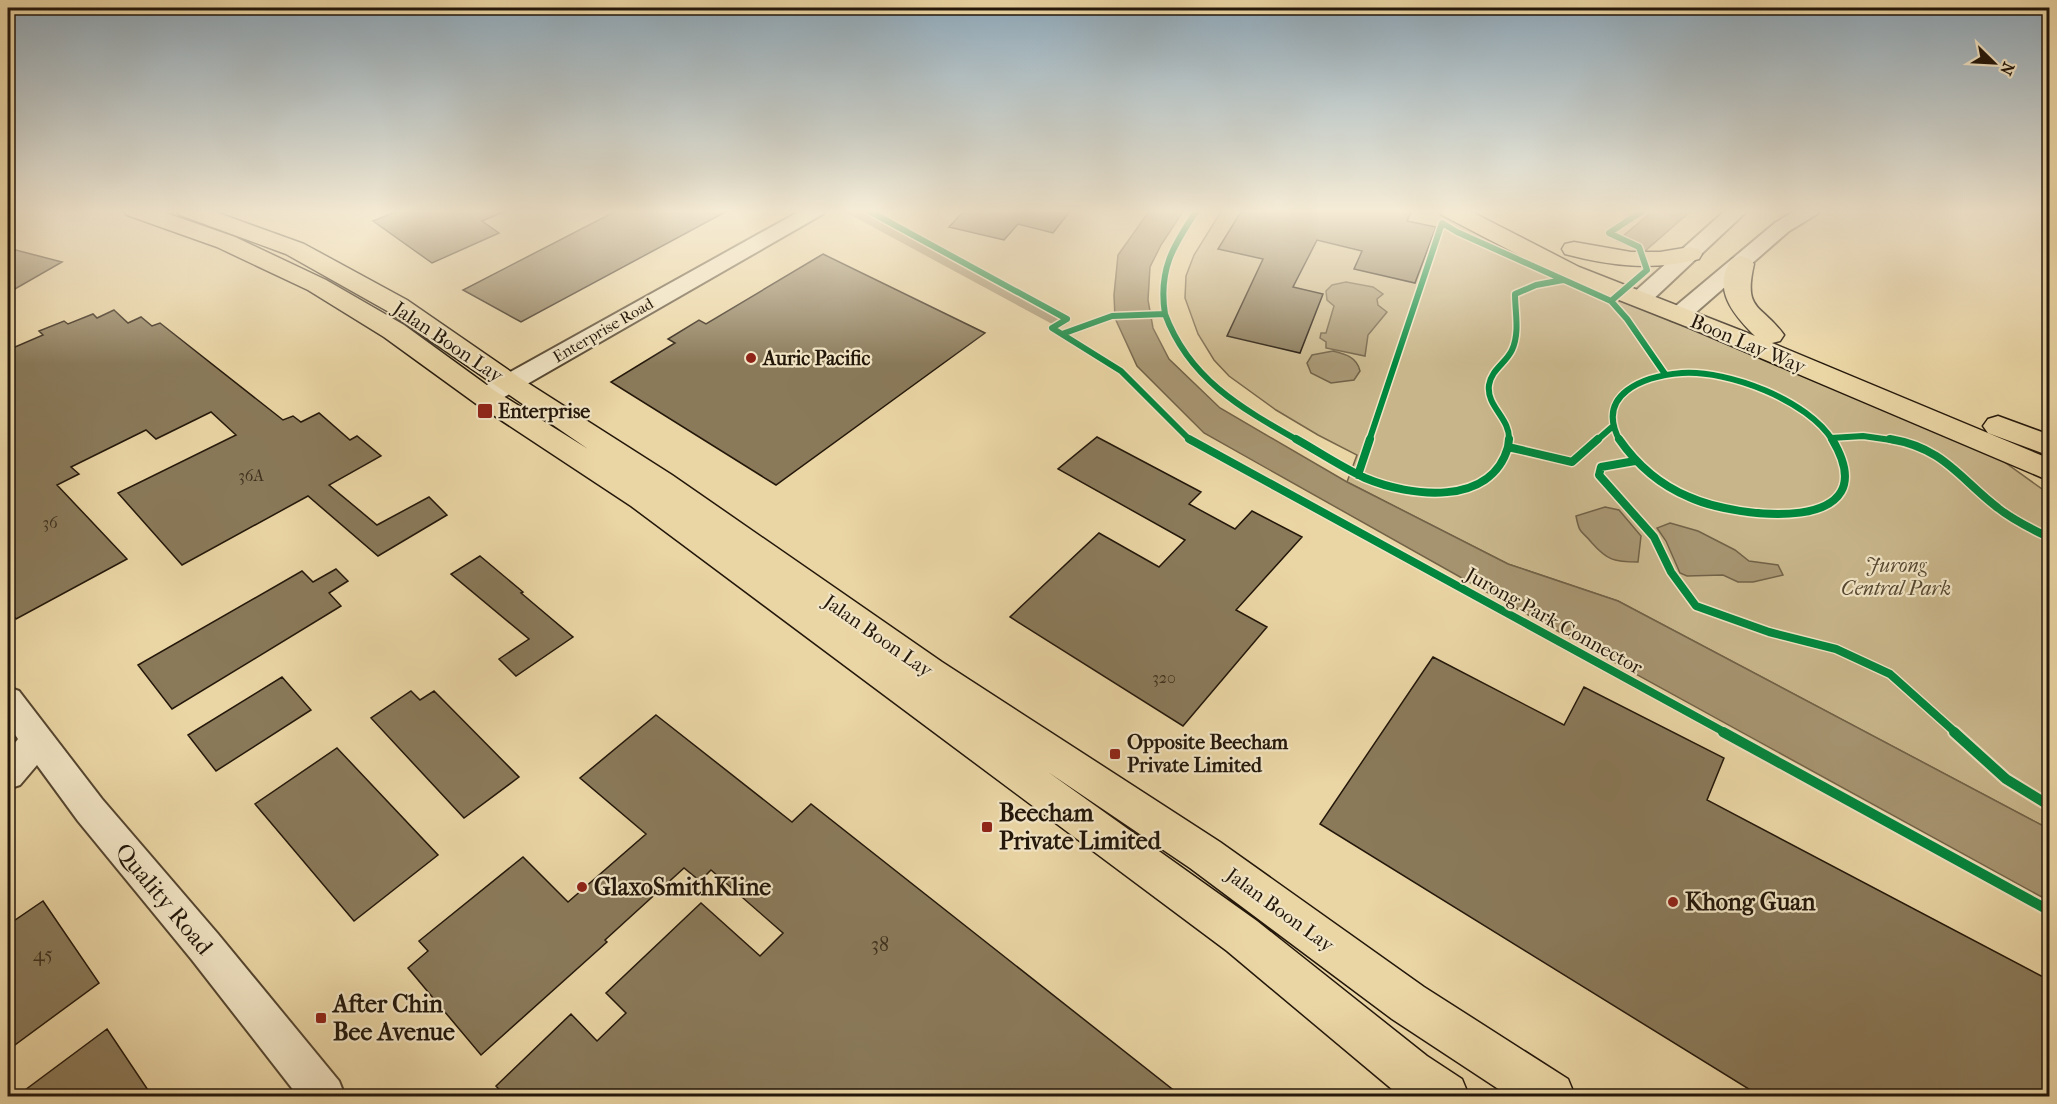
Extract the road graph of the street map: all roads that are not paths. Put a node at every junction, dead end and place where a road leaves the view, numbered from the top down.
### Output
1 (267, 262) edge
2 (318, 262) edge
3 (725, 262) edge
4 (1550, 262) edge
5 (1596, 262) edge
6 (1681, 262) edge
7 (1745, 262) edge
8 (1742, 264) junction
9 (1648, 292) junction
10 (1687, 309) junction
11 (1770, 335) junction
12 (498, 391) junction
13 (2049, 446) edge
14 (2049, 471) edge
15 (8, 700) edge
16 (39, 739) junction
17 (8, 775) edge
18 (1427, 1089) edge
19 (324, 1096) edge
20 (1551, 1096) edge

1 - 12 main road, Jalan Boon Lay
2 - 12 main road, Jalan Boon Lay
3 - 12 street, Enterprise Road
4 - 9 main road, Boon Lay Way
5 - 9 main road, Boon Lay Way
6 - 9 street
7 - 8 street
8 - 10 street
8 - 11 main road
9 - 10 main road, Boon Lay Way
10 - 11 main road, Boon Lay Way
10 - 14 main road, Boon Lay Way
11 - 13 main road, Boon Lay Way
12 - 18 main road, Jalan Boon Lay
12 - 20 main road, Jalan Boon Lay
15 - 16 street, Quality Road
16 - 17 street
16 - 19 street, Quality Road

